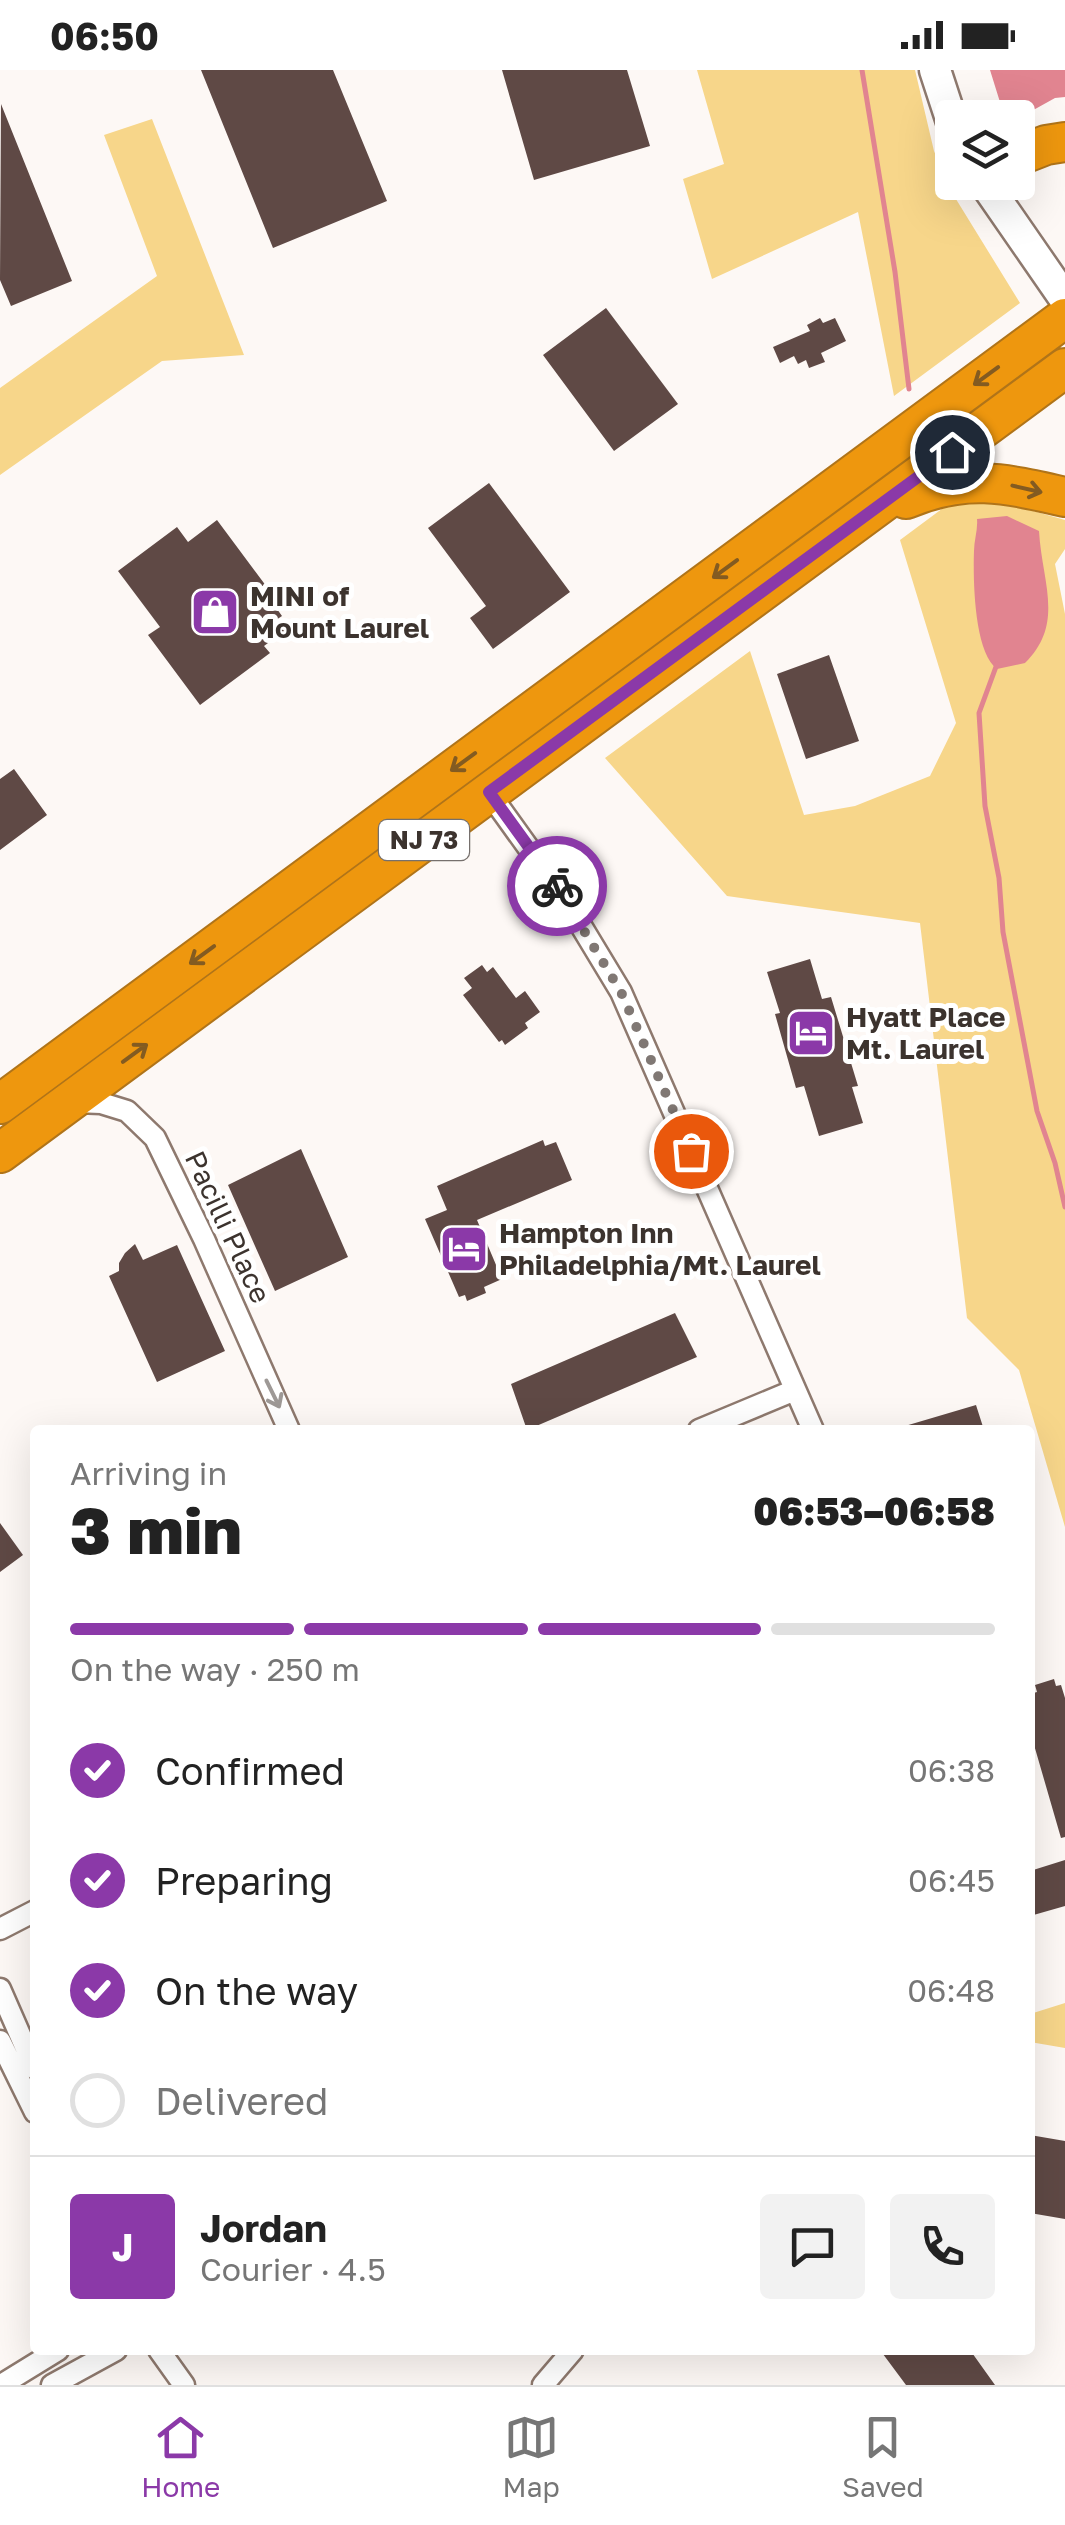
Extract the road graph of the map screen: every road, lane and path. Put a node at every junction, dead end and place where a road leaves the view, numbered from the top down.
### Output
1 (935, 70) edge
2 (945, 100) edge
3 (1065, 142) edge
4 (1035, 149) edge
5 (997, 200) edge
6 (1065, 298) edge
7 (1065, 318) edge
8 (1065, 368) edge
9 (1065, 497) edge
10 (866, 514) junction
11 (489, 792) junction
12 (68, 1102) junction
13 (0, 1104) edge
14 (0, 1153) edge
15 (796, 1390) junction
16 (286, 1425) edge
17 (711, 1425) edge
18 (810, 1425) edge
19 (30, 1914) edge
20 (0, 1930) edge
21 (0, 1989) edge
22 (0, 2041) edge
23 (30, 2058) edge
24 (30, 2102) edge
25 (50, 2355) edge
26 (107, 2355) edge
27 (163, 2355) edge
28 (569, 2355) edge
29 (0, 2385) edge
30 (52, 2385) edge
31 (184, 2385) edge
32 (543, 2385) edge

1 - 2 street
3 - 4 highway
5 - 6 street
7 -> 13 highway, NJ 73
8 - 10 highway, NJ 73
10 -> 9 highway
10 - 11 highway, NJ 73
12 -> 11 highway, NJ 73
11 - 15 street
12 - 14 highway, NJ 73
12 -> 16 street, Pacilli Place
15 - 17 street
15 - 18 street
19 - 20 street
21 - 23 street
22 - 24 street
25 - 29 street
26 - 30 street
27 - 31 street
28 - 32 street

